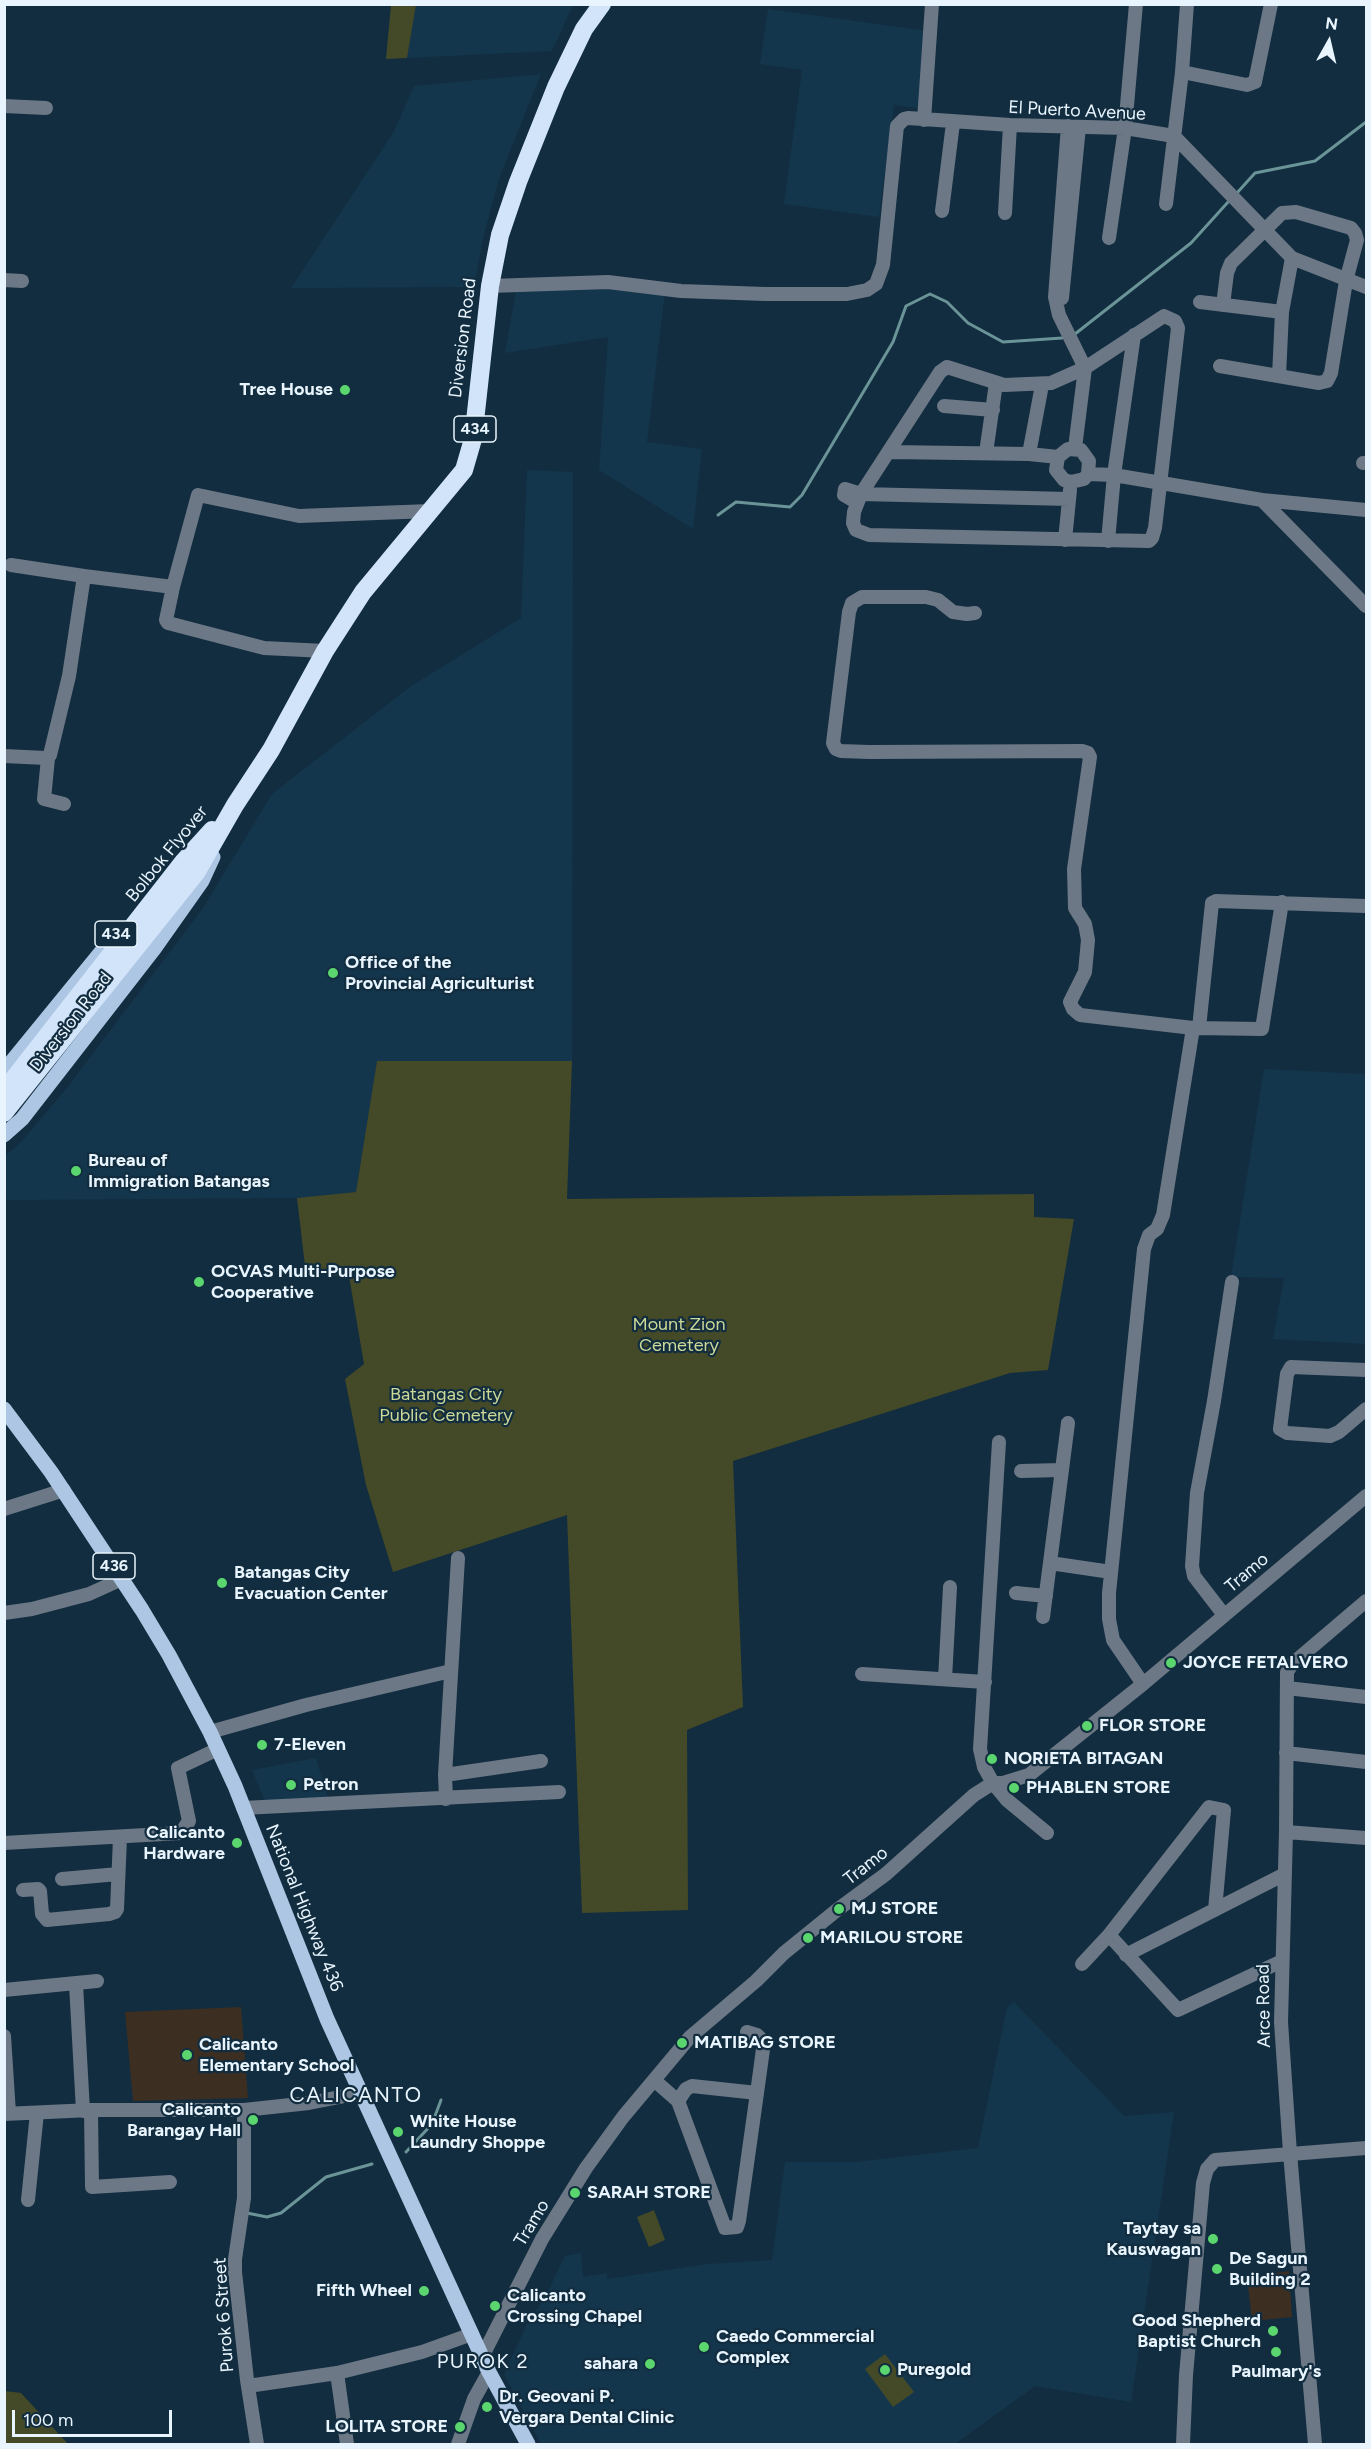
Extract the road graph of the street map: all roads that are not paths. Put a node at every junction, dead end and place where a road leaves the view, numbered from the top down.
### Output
1 (602, 4) edge
2 (932, 4) edge
3 (1136, 4) edge
4 (1187, 4) edge
5 (1271, 4) edge
6 (1182, 72) junction
7 (4, 106) edge
8 (46, 108) dead end
9 (924, 120) junction
10 (953, 123) junction
11 (1010, 125) junction
12 (1074, 127) junction
13 (1125, 128) junction
14 (1174, 136) junction
15 (1166, 204) dead end
16 (942, 211) dead end
17 (1005, 213) dead end
18 (1263, 229) junction
19 (1109, 238) dead end
20 (1292, 258) junction
21 (4, 280) edge
22 (22, 281) dead end
23 (1346, 281) junction
24 (490, 286) junction
25 (1366, 287) edge
26 (1200, 302) dead end
27 (1223, 305) junction
28 (1282, 312) junction
29 (1134, 335) junction
30 (1220, 366) dead end
31 (1085, 368) junction
32 (1279, 376) junction
33 (996, 383) junction
34 (1042, 385) junction
35 (944, 406) dead end
36 (993, 410) junction
37 (1075, 448) junction
38 (890, 452) junction
39 (986, 453) junction
40 (1029, 454) junction
41 (1058, 457) junction
42 (1088, 474) junction
43 (1114, 475) junction
44 (1071, 482) junction
45 (1160, 482) junction
46 (858, 498) junction
47 (1069, 499) junction
48 (1262, 501) junction
49 (1366, 510) edge
50 (430, 511) junction
51 (1065, 540) junction
52 (1108, 541) junction
53 (11, 565) dead end
54 (84, 576) junction
55 (173, 587) junction
56 (1366, 606) edge
57 (975, 613) dead end
58 (325, 651) junction
59 (4, 756) edge
60 (48, 758) junction
61 (64, 804) dead end
62 (235, 805) junction
63 (1282, 902) junction
64 (1366, 906) edge
65 (143, 928) junction
66 (1196, 1028) junction
67 (4, 1071) edge
68 (4, 1091) edge
69 (4, 1113) edge
70 (4, 1135) edge
71 (1232, 1282) dead end
72 (1366, 1370) edge
73 (1366, 1408) edge
74 (4, 1409) edge
75 (1068, 1423) dead end
76 (999, 1442) dead end
77 (1062, 1470) junction
78 (1021, 1471) dead end
79 (63, 1490) junction
80 (1366, 1496) edge
81 (4, 1509) edge
82 (458, 1558) dead end
83 (1050, 1563) junction
84 (1111, 1572) junction
85 (122, 1579) junction
86 (950, 1587) dead end
87 (1016, 1593) dead end
88 (1046, 1596) junction
89 (1366, 1601) edge
90 (4, 1613) edge
91 (1224, 1615) junction
92 (1043, 1617) dead end
93 (451, 1671) junction
94 (862, 1674) dead end
95 (945, 1680) junction
96 (985, 1682) junction
97 (1143, 1684) junction
98 (1287, 1688) junction
99 (1366, 1697) edge
100 (210, 1732) junction
101 (218, 1749) junction
102 (1286, 1753) junction
103 (541, 1761) dead end
104 (1366, 1762) edge
105 (446, 1775) junction
106 (993, 1783) junction
107 (559, 1792) dead end
108 (446, 1799) junction
109 (243, 1808) junction
110 (1286, 1832) junction
111 (1047, 1833) dead end
112 (120, 1838) junction
113 (1366, 1838) edge
114 (4, 1843) edge
115 (118, 1874) junction
116 (1285, 1874) junction
117 (62, 1879) dead end
118 (23, 1890) dead end
119 (1215, 1910) junction
120 (1109, 1935) junction
121 (1126, 1955) junction
122 (1282, 1961) junction
123 (1082, 1964) dead end
124 (97, 1981) dead end
125 (76, 1984) junction
126 (4, 1990) edge
127 (747, 2032) dead end
128 (4, 2036) edge
129 (654, 2080) junction
130 (360, 2093) junction
131 (757, 2093) junction
132 (678, 2102) junction
133 (244, 2110) junction
134 (87, 2111) junction
135 (37, 2113) junction
136 (7, 2114) edge
137 (1366, 2148) edge
138 (1290, 2153) junction
139 (171, 2182) dead end
140 (28, 2200) dead end
141 (472, 2334) junction
142 (482, 2357) junction
143 (489, 2372) junction
144 (337, 2373) junction
145 (248, 2386) junction
146 (257, 2445) edge
147 (347, 2445) edge
148 (458, 2445) edge
149 (528, 2445) edge
150 (1183, 2445) edge
151 (1315, 2445) edge

1 - 24 highway, Diversion Road / 434
2 - 9 street
3 - 13 street
4 - 6 street
5 - 6 street
6 - 14 street
7 - 8 street
9 - 10 street, El Puerto Avenue
9 - 24 street, El Puerto Avenue
10 - 11 street, El Puerto Avenue
10 - 16 street
11 - 12 street, El Puerto Avenue
11 - 17 street
12 - 13 street, El Puerto Avenue
12 - 31 street
13 - 14 street, El Puerto Avenue
13 - 19 street
14 - 15 street
14 - 18 street
18 - 20 street
18 - 23 street
18 - 27 street
20 - 23 street
20 - 28 street
21 - 22 street
23 - 25 street
23 - 32 street
24 - 50 highway, Diversion Road / 434
26 - 27 street
27 - 28 street
28 - 32 street
29 - 31 street
29 - 43 street
29 - 45 street
30 - 32 street
31 - 34 street
31 - 37 street
33 - 34 street
33 - 36 street
33 - 38 street
34 - 40 street
35 - 36 street
36 - 39 street
37 - 41 street
37 - 42 street
38 - 39 street
38 - 46 street
39 - 40 street
40 - 41 street
41 - 44 street
42 - 43 street
42 - 44 street
43 - 45 street
43 - 52 street
44 - 47 street
45 - 48 street
45 - 52 street
46 - 47 street
46 - 51 street
47 - 51 street
48 - 49 street
48 - 56 street
50 - 55 street
50 - 58 highway, Diversion Road / 434
51 - 52 street
53 - 54 street
54 - 55 street
54 - 60 street
55 - 58 street
57 - 66 street
58 - 62 highway, Diversion Road / 434
59 - 60 street
60 - 61 street
62 - 65 highway, Bolbok Flyover / 434
62 - 67 main road, Diversion Road / 434
62 - 70 main road, Diversion Road / 434
63 - 64 street
63 - 66 street
63 - 66 street
65 - 68 highway, Bolbok Flyover / 434
65 - 69 highway, Bolbok Flyover / 434
66 - 84 street
71 - 91 street
72 - 73 street
74 - 79 main road, National Highway 436 / 436
75 - 77 street
76 - 96 street
77 - 78 street
77 - 83 street
79 - 81 street
79 - 85 main road, National Highway 436 / 436
80 - 91 street, Tramo
82 - 93 street
83 - 84 street
83 - 88 street
84 - 97 street
85 - 90 street
85 - 100 main road, National Highway 436 / 436
86 - 95 street
87 - 88 street
88 - 92 street
89 - 98 street, Arce Road
91 - 97 street, Tramo
93 - 100 street
93 - 105 street
94 - 95 street
95 - 96 street
96 - 106 street
97 - 106 street, Tramo
98 - 99 street
98 - 102 street, Arce Road
100 - 101 main road, National Highway 436 / 436
101 - 109 main road, National Highway 436 / 436
101 - 112 street
102 - 104 street
102 - 110 street, Arce Road
103 - 105 street
105 - 108 street
106 - 111 street
106 - 129 street, Tramo
107 - 108 street
108 - 109 street
109 - 130 main road, National Highway 436 / 436
110 - 113 street
110 - 116 street, Arce Road
112 - 114 street
112 - 115 street
115 - 117 street
115 - 118 street
116 - 119 street
116 - 122 street, Arce Road
119 - 120 street
119 - 121 street
120 - 121 street
120 - 123 street
121 - 122 street
122 - 138 street, Arce Road
124 - 125 street
125 - 126 street
125 - 134 street
127 - 131 street
128 - 136 street
129 - 132 street
129 - 142 street, Tramo
130 - 133 street
130 - 141 main road, National Highway 436 / 436
131 - 132 street
131 - 132 street
133 - 134 street
133 - 145 street, Purok 6 Street
134 - 135 street
134 - 139 street
135 - 136 street
135 - 140 street
137 - 138 street
138 - 150 street
138 - 151 street, Arce Road
141 - 142 main road, National Highway 436 / 436
141 - 144 street
142 - 143 main road, National Highway 436 / 436
143 - 148 street
143 - 149 main road, National Highway 436 / 436
144 - 145 street
144 - 147 street
145 - 146 street, Purok 6 Street

